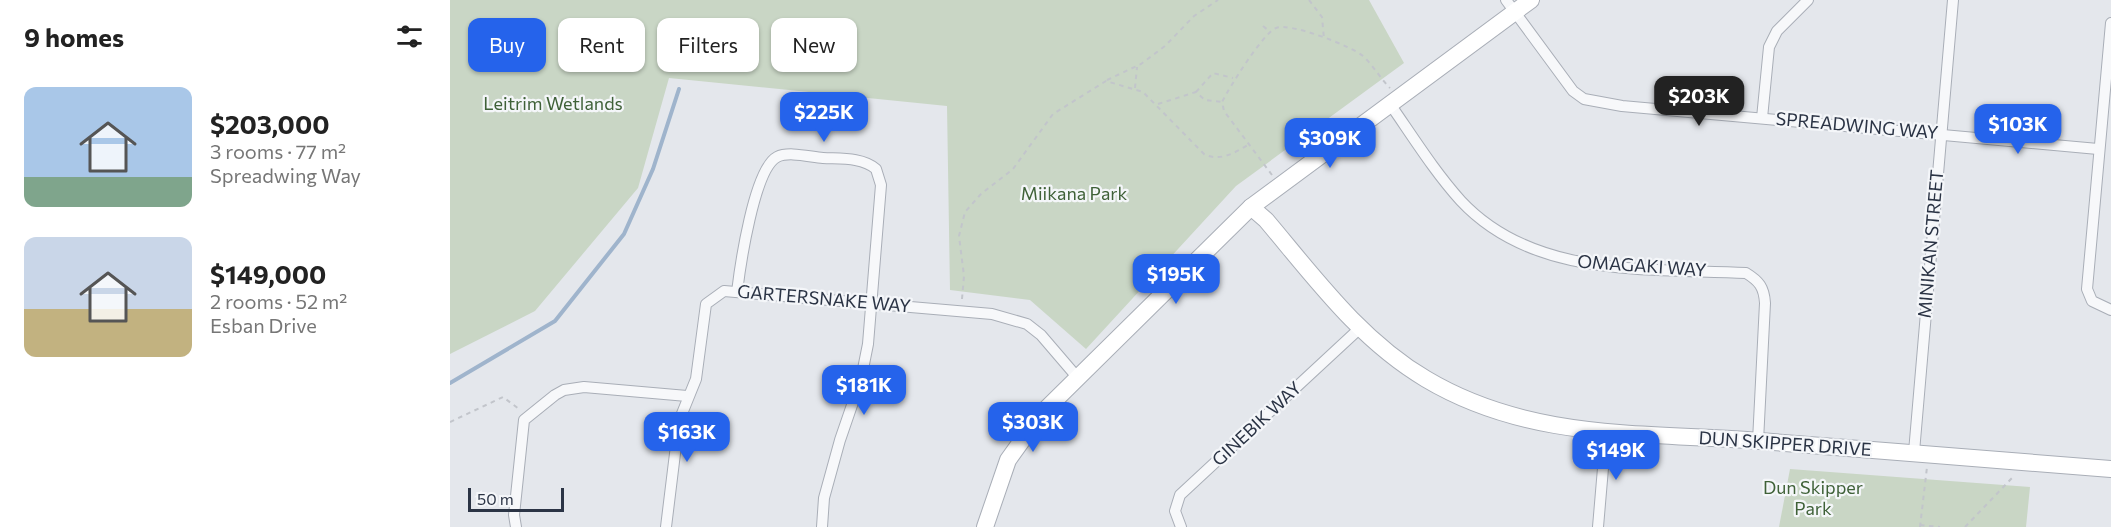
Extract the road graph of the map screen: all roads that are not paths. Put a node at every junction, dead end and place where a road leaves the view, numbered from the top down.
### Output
1 (1531, 0) edge
2 (1808, 0) edge
3 (1953, 0) edge
4 (1510, 6) edge
5 (2111, 23) edge
6 (1394, 101) junction
7 (1762, 118) junction
8 (1941, 133) junction
9 (2098, 149) junction
10 (1251, 207) junction
11 (737, 292) junction
12 (872, 302) junction
13 (2111, 310) edge
14 (1359, 329) junction
15 (1077, 377) junction
16 (687, 396) junction
17 (1606, 433) junction
18 (1758, 441) junction
19 (1921, 453) junction
20 (2111, 469) edge
21 (516, 527) edge
22 (666, 527) edge
23 (822, 527) edge
24 (985, 527) edge
25 (1181, 527) edge
26 (1598, 527) edge

1 - 4 street
2 - 7 street
3 - 8 street, MINIKAN STREET
4 - 6 street
4 - 7 street, SPREADWING WAY
5 - 9 street
6 - 10 street
6 - 18 street, OMAGAKI WAY
7 - 8 street, SPREADWING WAY
8 - 9 street, SPREADWING WAY
8 - 19 street, MINIKAN STREET
9 - 13 street
10 - 14 street, DUN SKIPPER DRIVE
10 - 15 street
11 - 12 street, GARTERSNAKE WAY
11 - 12 street
11 - 16 street, GARTERSNAKE WAY
12 - 15 street, GARTERSNAKE WAY
12 - 23 street
14 - 17 street, DUN SKIPPER DRIVE
14 - 25 street, GINEBIK WAY
15 - 24 street
16 - 21 street
16 - 22 street, GARTERSNAKE WAY
17 - 18 street, DUN SKIPPER DRIVE
17 - 26 street
18 - 19 street, DUN SKIPPER DRIVE
19 - 20 street, DUN SKIPPER DRIVE

